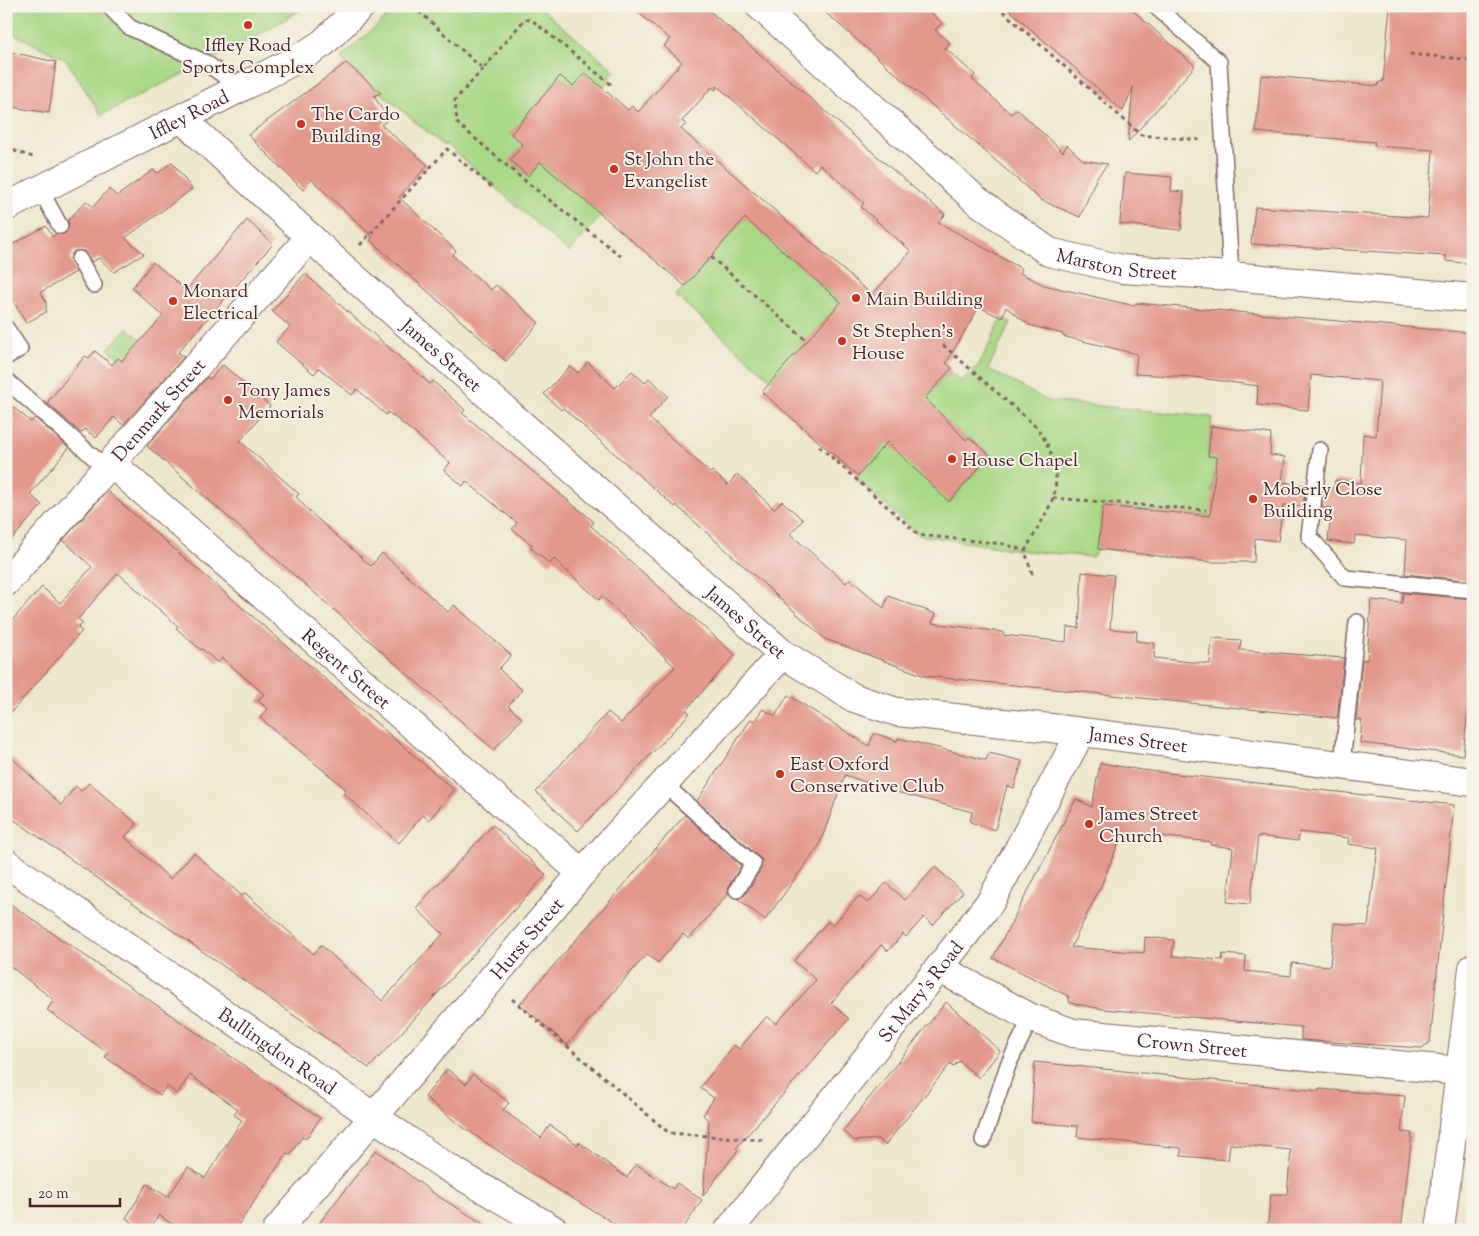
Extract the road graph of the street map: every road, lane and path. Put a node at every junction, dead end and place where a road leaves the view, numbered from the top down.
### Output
1 (109, 6) edge
2 (362, 6) edge
3 (413, 6) edge
4 (760, 6) edge
5 (997, 6) edge
6 (1155, 6) edge
7 (1410, 54) dead end
8 (1473, 60) edge
9 (483, 69) junction
10 (613, 86) dead end
11 (241, 88) junction
12 (182, 119) junction
13 (1224, 142) junction
14 (6, 148) edge
15 (41, 160) dead end
16 (40, 189) junction
17 (494, 189) dead end
18 (6, 208) edge
19 (60, 226) dead end
20 (310, 237) junction
21 (622, 257) dead end
22 (711, 257) dead end
23 (79, 258) dead end
24 (341, 266) junction
25 (1231, 276) junction
26 (94, 285) dead end
27 (1473, 298) edge
28 (6, 328) edge
29 (807, 341) dead end
30 (944, 344) dead end
31 (6, 358) edge
32 (6, 380) edge
33 (819, 446) dead end
34 (1320, 450) dead end
35 (110, 466) junction
36 (1053, 498) junction
37 (1206, 510) dead end
38 (1025, 551) junction
39 (1033, 577) dead end
40 (6, 582) edge
41 (1473, 590) edge
42 (1357, 622) dead end
43 (783, 654) junction
44 (1081, 732) junction
45 (1342, 764) junction
46 (1473, 782) edge
47 (664, 784) junction
48 (6, 863) edge
49 (582, 874) junction
50 (737, 890) dead end
51 (939, 968) junction
52 (1473, 968) edge
53 (489, 980) junction
54 (1470, 1009) edge
55 (1031, 1018) junction
56 (1459, 1071) junction
57 (373, 1116) junction
58 (983, 1140) dead end
59 (798, 1143) junction
60 (277, 1230) edge
61 (554, 1230) edge
62 (729, 1230) edge
63 (1440, 1230) edge

1 - 11 lane
2 - 11 street, Iffley Road
3 - 9 path
4 - 25 street, Marston Street
5 - 13 path
6 - 13 lane
7 - 8 path
9 - 10 path
9 - 21 path
11 - 12 street, Iffley Road
12 - 16 street, Iffley Road
12 - 20 street, James Street
13 - 25 lane
14 - 15 path
16 - 18 street, Iffley Road
16 - 19 lane
17 - 24 path
20 - 24 street, James Street
20 - 35 street, Denmark Street
22 - 29 path
23 - 26 lane
24 - 43 street, James Street
25 - 27 street, Marston Street
28 - 31 lane
30 - 36 path
32 - 35 lane
33 - 38 path
34 - 41 lane
35 - 40 street, Denmark Street
35 - 49 street, Regent Street
36 - 37 path
36 - 38 path
38 - 39 path
42 - 45 lane
43 - 44 street, James Street
43 - 47 street, Hurst Street
44 - 45 street, James Street
44 - 51 street, St Mary's Road
45 - 46 street, James Street
47 - 49 street, Hurst Street
47 - 50 lane
48 - 57 street, Bullingdon Road
49 - 53 street, Hurst Street
51 - 55 street, Crown Street
51 - 59 street, St Mary's Road
52 - 54 street
53 - 57 street, Hurst Street
53 - 59 path
54 - 56 street
55 - 56 street, Crown Street
55 - 58 lane
56 - 63 street
57 - 60 street, Hurst Street
57 - 61 street, Bullingdon Road
59 - 62 street, St Mary's Road

